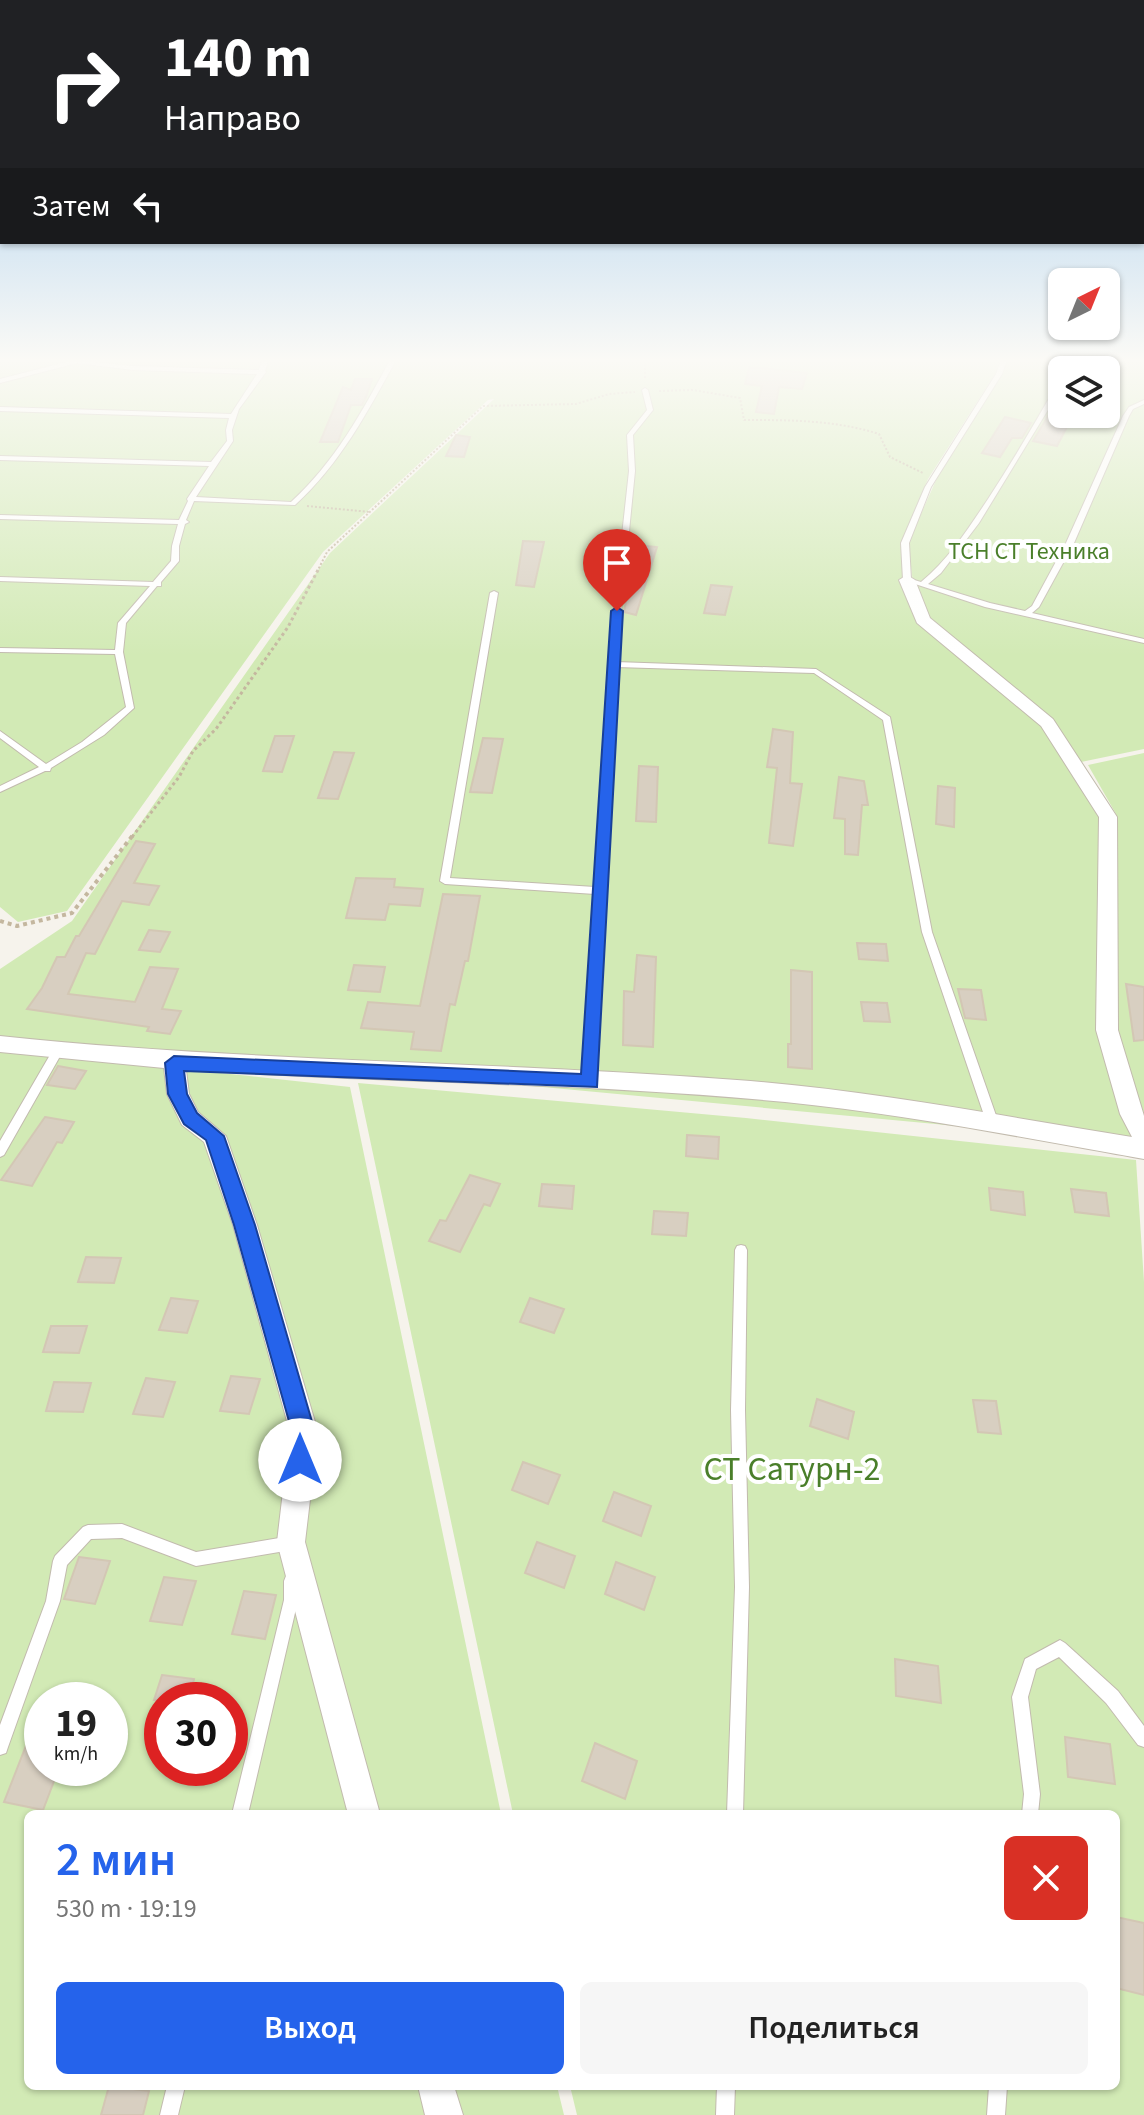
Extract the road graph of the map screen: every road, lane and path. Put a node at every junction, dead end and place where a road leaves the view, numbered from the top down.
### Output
1 (25, 459) edge
2 (216, 459) edge
3 (336, 459) edge
4 (427, 459) edge
5 (631, 459) edge
6 (893, 459) edge
7 (945, 459) edge
8 (1015, 459) edge
9 (1107, 459) edge
10 (212, 464) junction
11 (933, 478) junction
12 (190, 499) junction
13 (293, 504) junction
14 (371, 512) junction
15 (0, 517) edge
16 (185, 522) junction
17 (0, 579) edge
18 (916, 581) junction
19 (158, 584) junction
20 (494, 593) dead end
21 (1027, 613) junction
22 (1144, 641) edge
23 (0, 650) edge
24 (119, 652) junction
25 (612, 664) junction
26 (0, 734) edge
27 (47, 769) junction
28 (0, 789) edge
29 (600, 891) junction
30 (0, 921) edge
31 (0, 1044) edge
32 (58, 1051) junction
33 (174, 1063) junction
34 (590, 1082) junction
35 (993, 1124) junction
36 (1144, 1138) edge
37 (1144, 1149) edge
38 (0, 1152) edge
39 (741, 1250) dead end
40 (291, 1542) junction
41 (1144, 1739) edge
42 (0, 1747) edge
43 (241, 1810) edge
44 (363, 1810) edge
45 (735, 1810) edge
46 (1030, 1810) edge
47 (175, 2090) edge
48 (437, 2090) edge
49 (726, 2090) edge
50 (998, 2090) edge
51 (169, 2115) edge
52 (444, 2115) edge
53 (725, 2115) edge
54 (996, 2115) edge

1 - 10 lane
2 - 10 lane
3 - 13 lane
4 - 14 path
5 - 25 lane
6 - 11 path
7 - 11 lane
8 - 18 lane
9 - 21 lane
10 - 12 lane
11 - 18 lane
12 - 13 lane
12 - 16 lane
13 - 14 path
14 - 30 path
15 - 16 lane
16 - 19 lane
17 - 19 lane
18 - 21 lane
18 - 36 street
19 - 24 lane
20 - 29 lane
21 - 22 lane
23 - 24 lane
24 - 27 lane
25 - 29 lane
25 - 35 lane
26 - 27 lane
27 - 28 lane
29 - 34 lane
31 - 32 street
32 - 33 street
32 - 38 lane
33 - 34 street
33 - 40 street
34 - 35 street
35 - 37 street
39 - 45 lane
40 - 42 lane
40 - 43 lane
40 - 44 street
41 - 46 lane
47 - 51 lane
48 - 52 street
49 - 53 lane
50 - 54 lane

